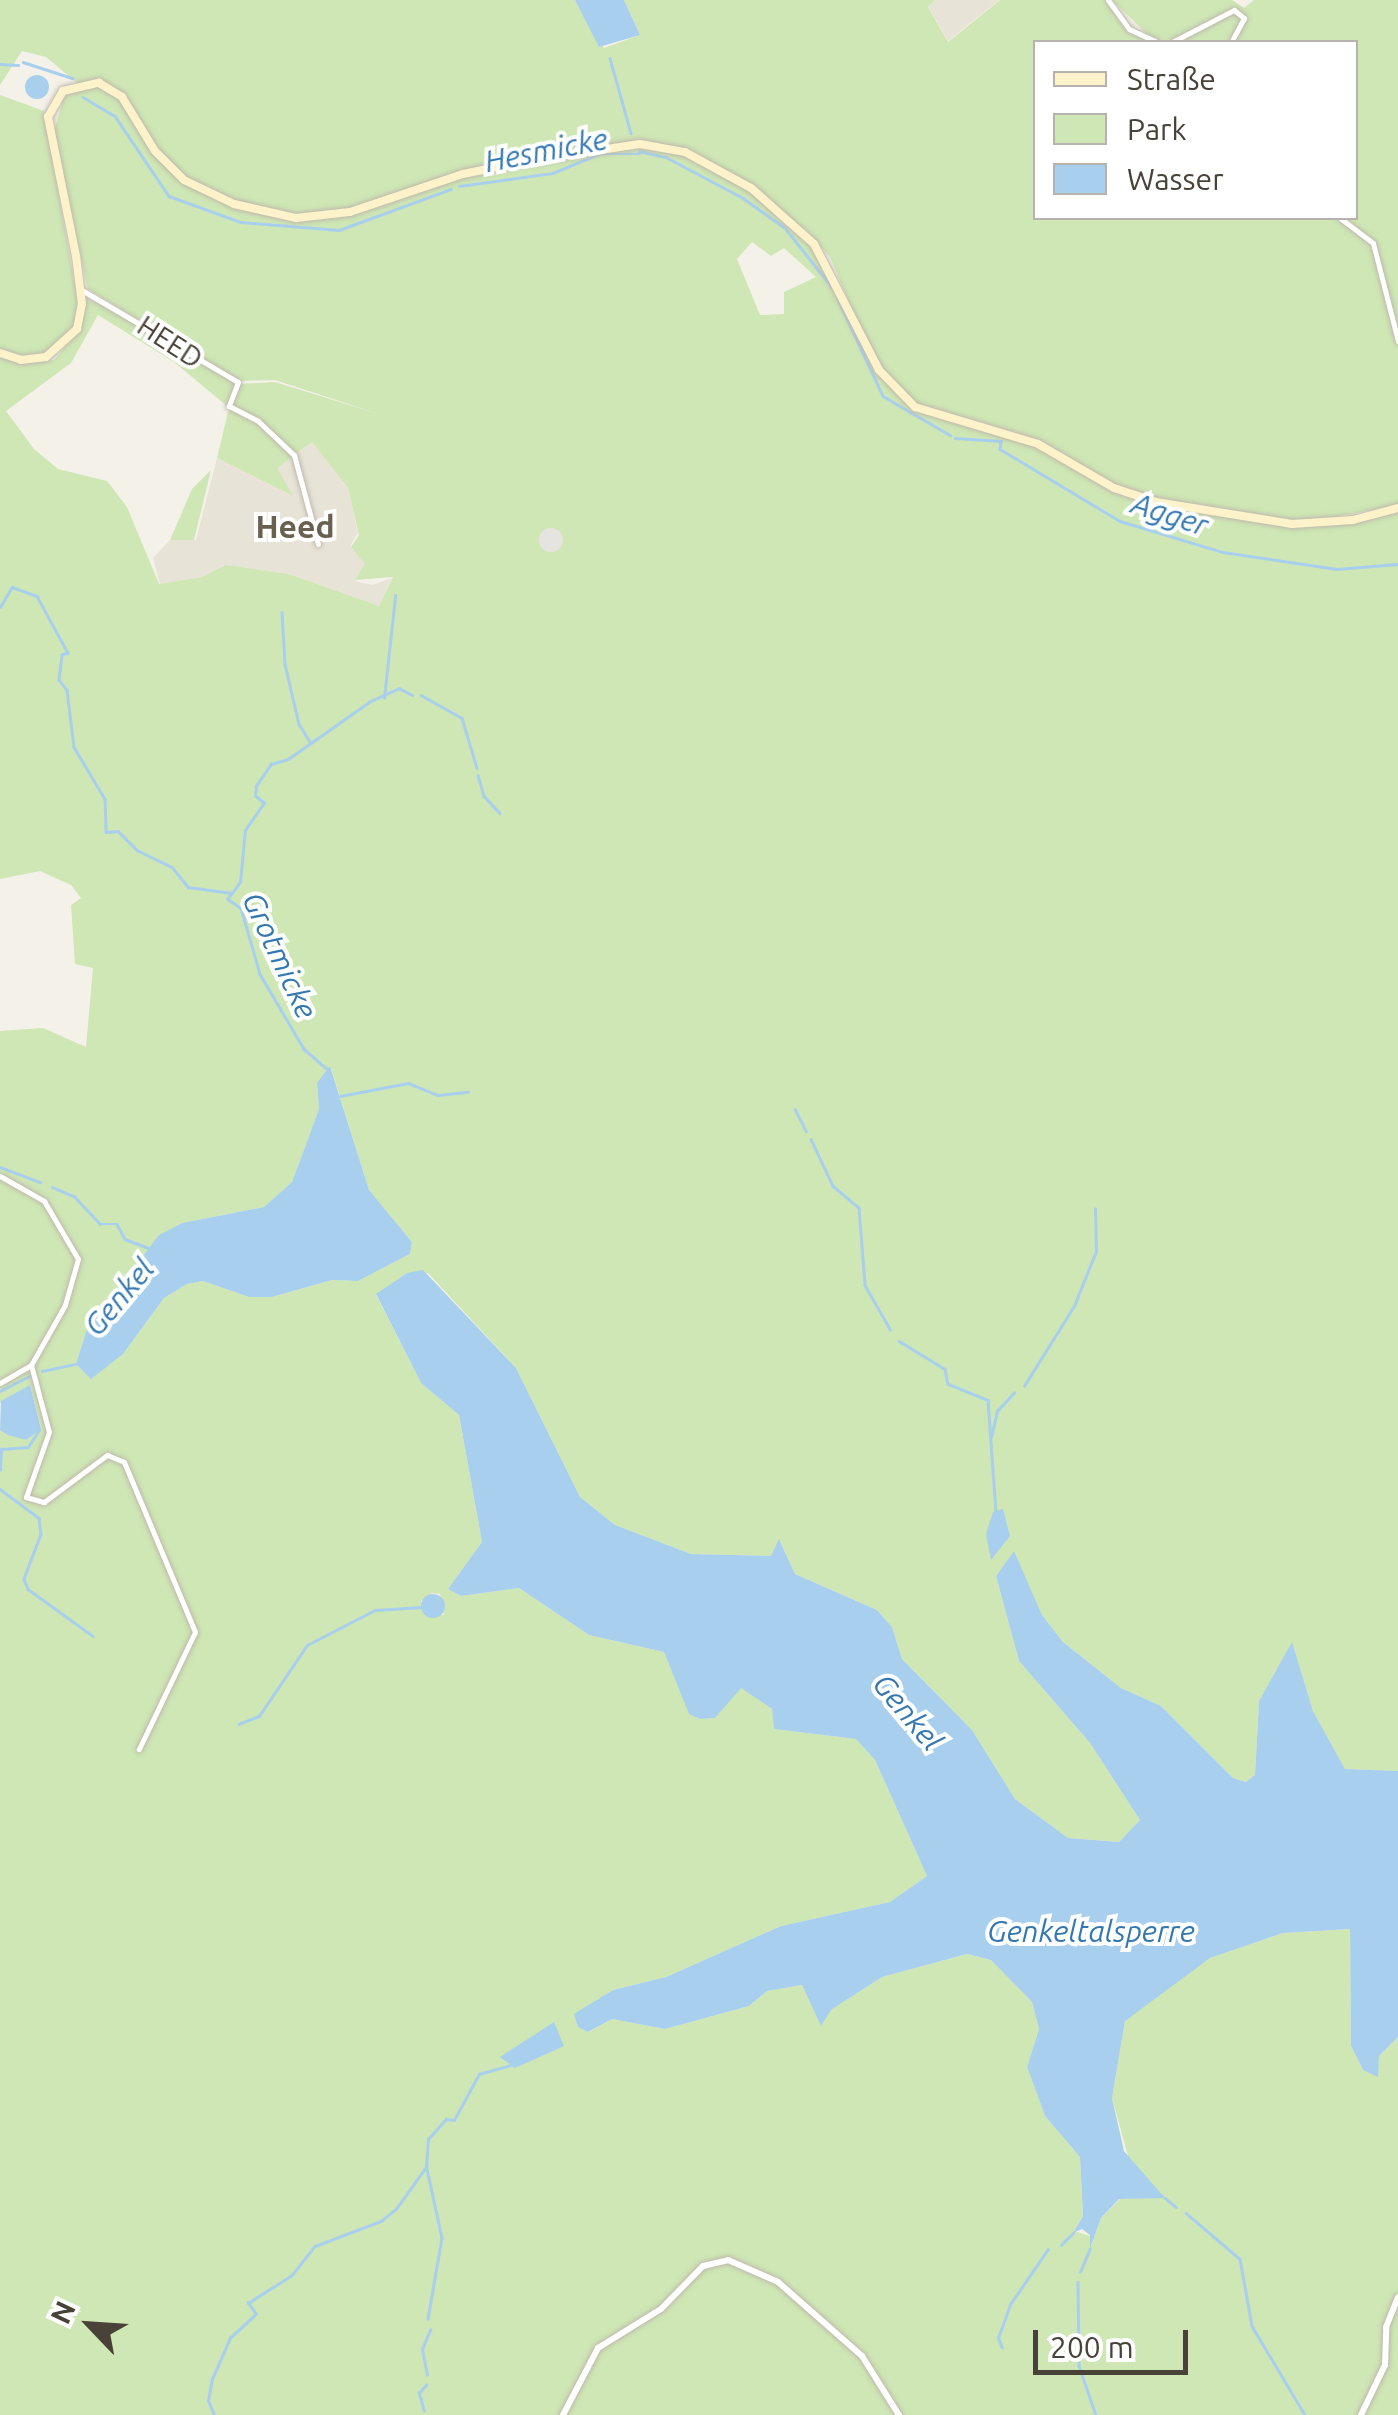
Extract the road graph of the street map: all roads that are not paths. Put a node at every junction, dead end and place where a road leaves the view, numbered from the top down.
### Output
1 (1108, 0) edge
2 (1153, 40) edge
3 (1176, 40) edge
4 (1232, 40) edge
5 (1343, 220) edge
6 (80, 289) junction
7 (1398, 341) edge
8 (0, 353) edge
9 (1398, 508) edge
10 (318, 544) dead end
11 (0, 1176) edge
12 (31, 1365) junction
13 (0, 1383) edge
14 (139, 1749) dead end
15 (1398, 2298) edge
16 (563, 2415) edge
17 (898, 2415) edge
18 (1362, 2415) edge

1 - 2 street
3 - 4 street
5 - 7 street
6 - 8 main road
6 - 9 main road
6 - 10 street, HEED
11 - 12 street
12 - 13 street
12 - 14 street
15 - 18 street
16 - 17 street

